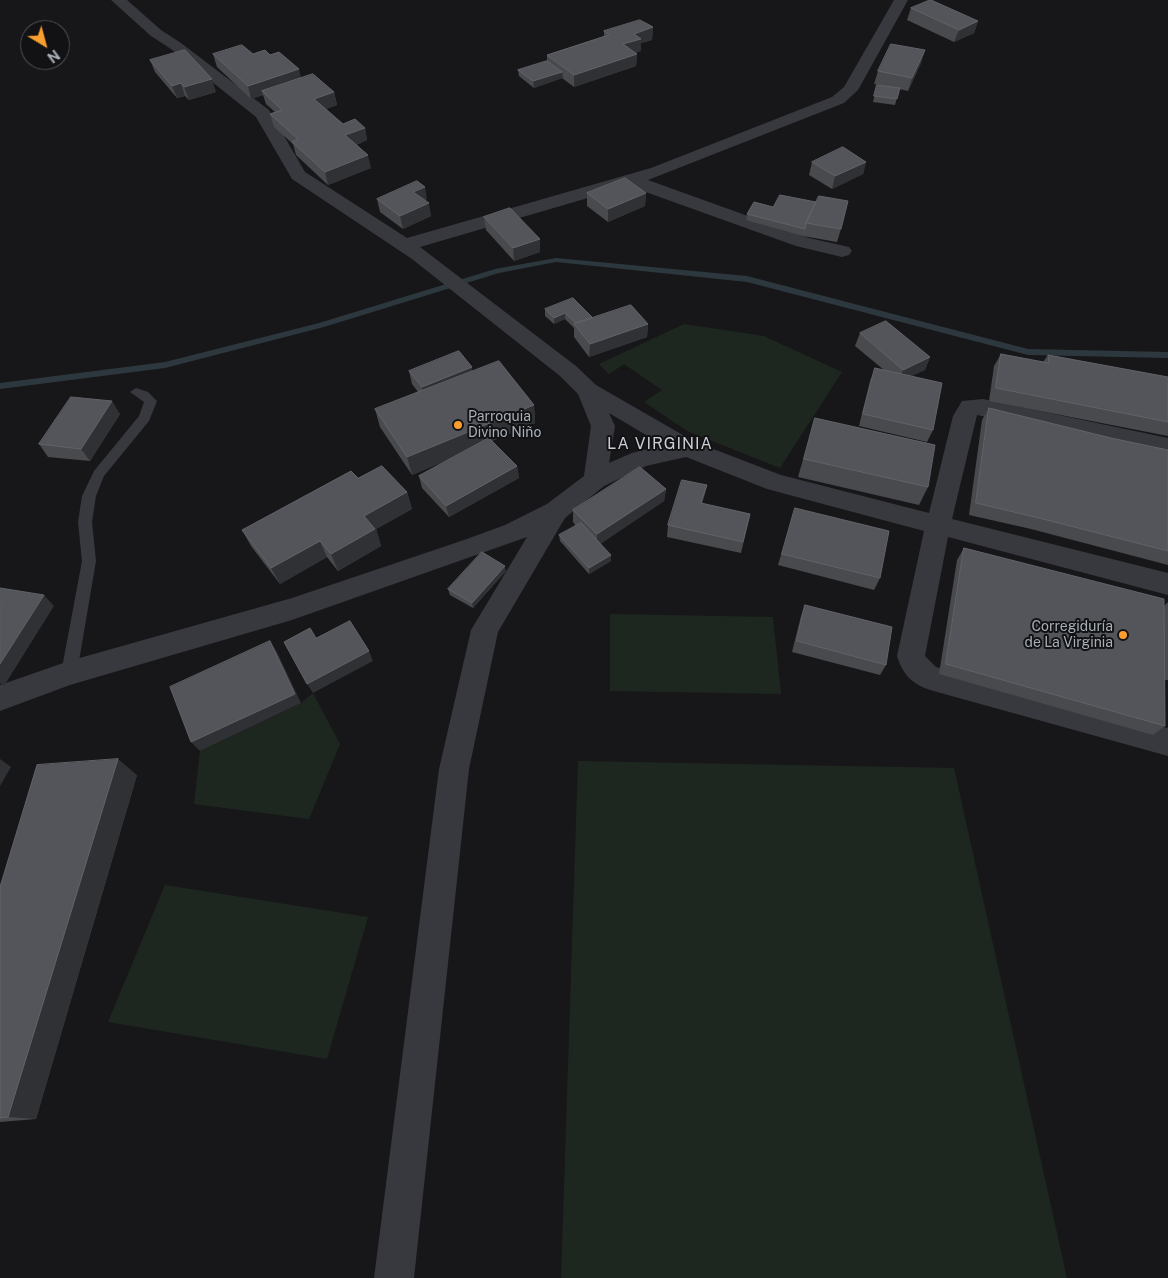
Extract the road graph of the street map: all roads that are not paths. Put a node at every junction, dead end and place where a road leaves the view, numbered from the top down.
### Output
1 (118, 0) edge
2 (901, 0) edge
3 (631, 180) junction
4 (411, 251) junction
5 (842, 251) dead end
6 (588, 390) junction
7 (136, 392) dead end
8 (1168, 447) edge
9 (687, 448) junction
10 (595, 480) junction
11 (556, 511) junction
12 (938, 525) junction
13 (1168, 584) edge
14 (69, 673) junction
15 (0, 698) edge
16 (1168, 742) edge
17 (394, 1278) edge

1 - 4 street
2 - 3 street
3 - 4 street
3 - 5 street
4 - 6 street
6 - 9 street
6 - 10 street
7 - 14 lane
8 - 12 street
9 - 10 street
9 - 12 street
10 - 11 street
11 - 14 street
11 - 17 street
12 - 13 street
12 - 16 street
14 - 15 street

